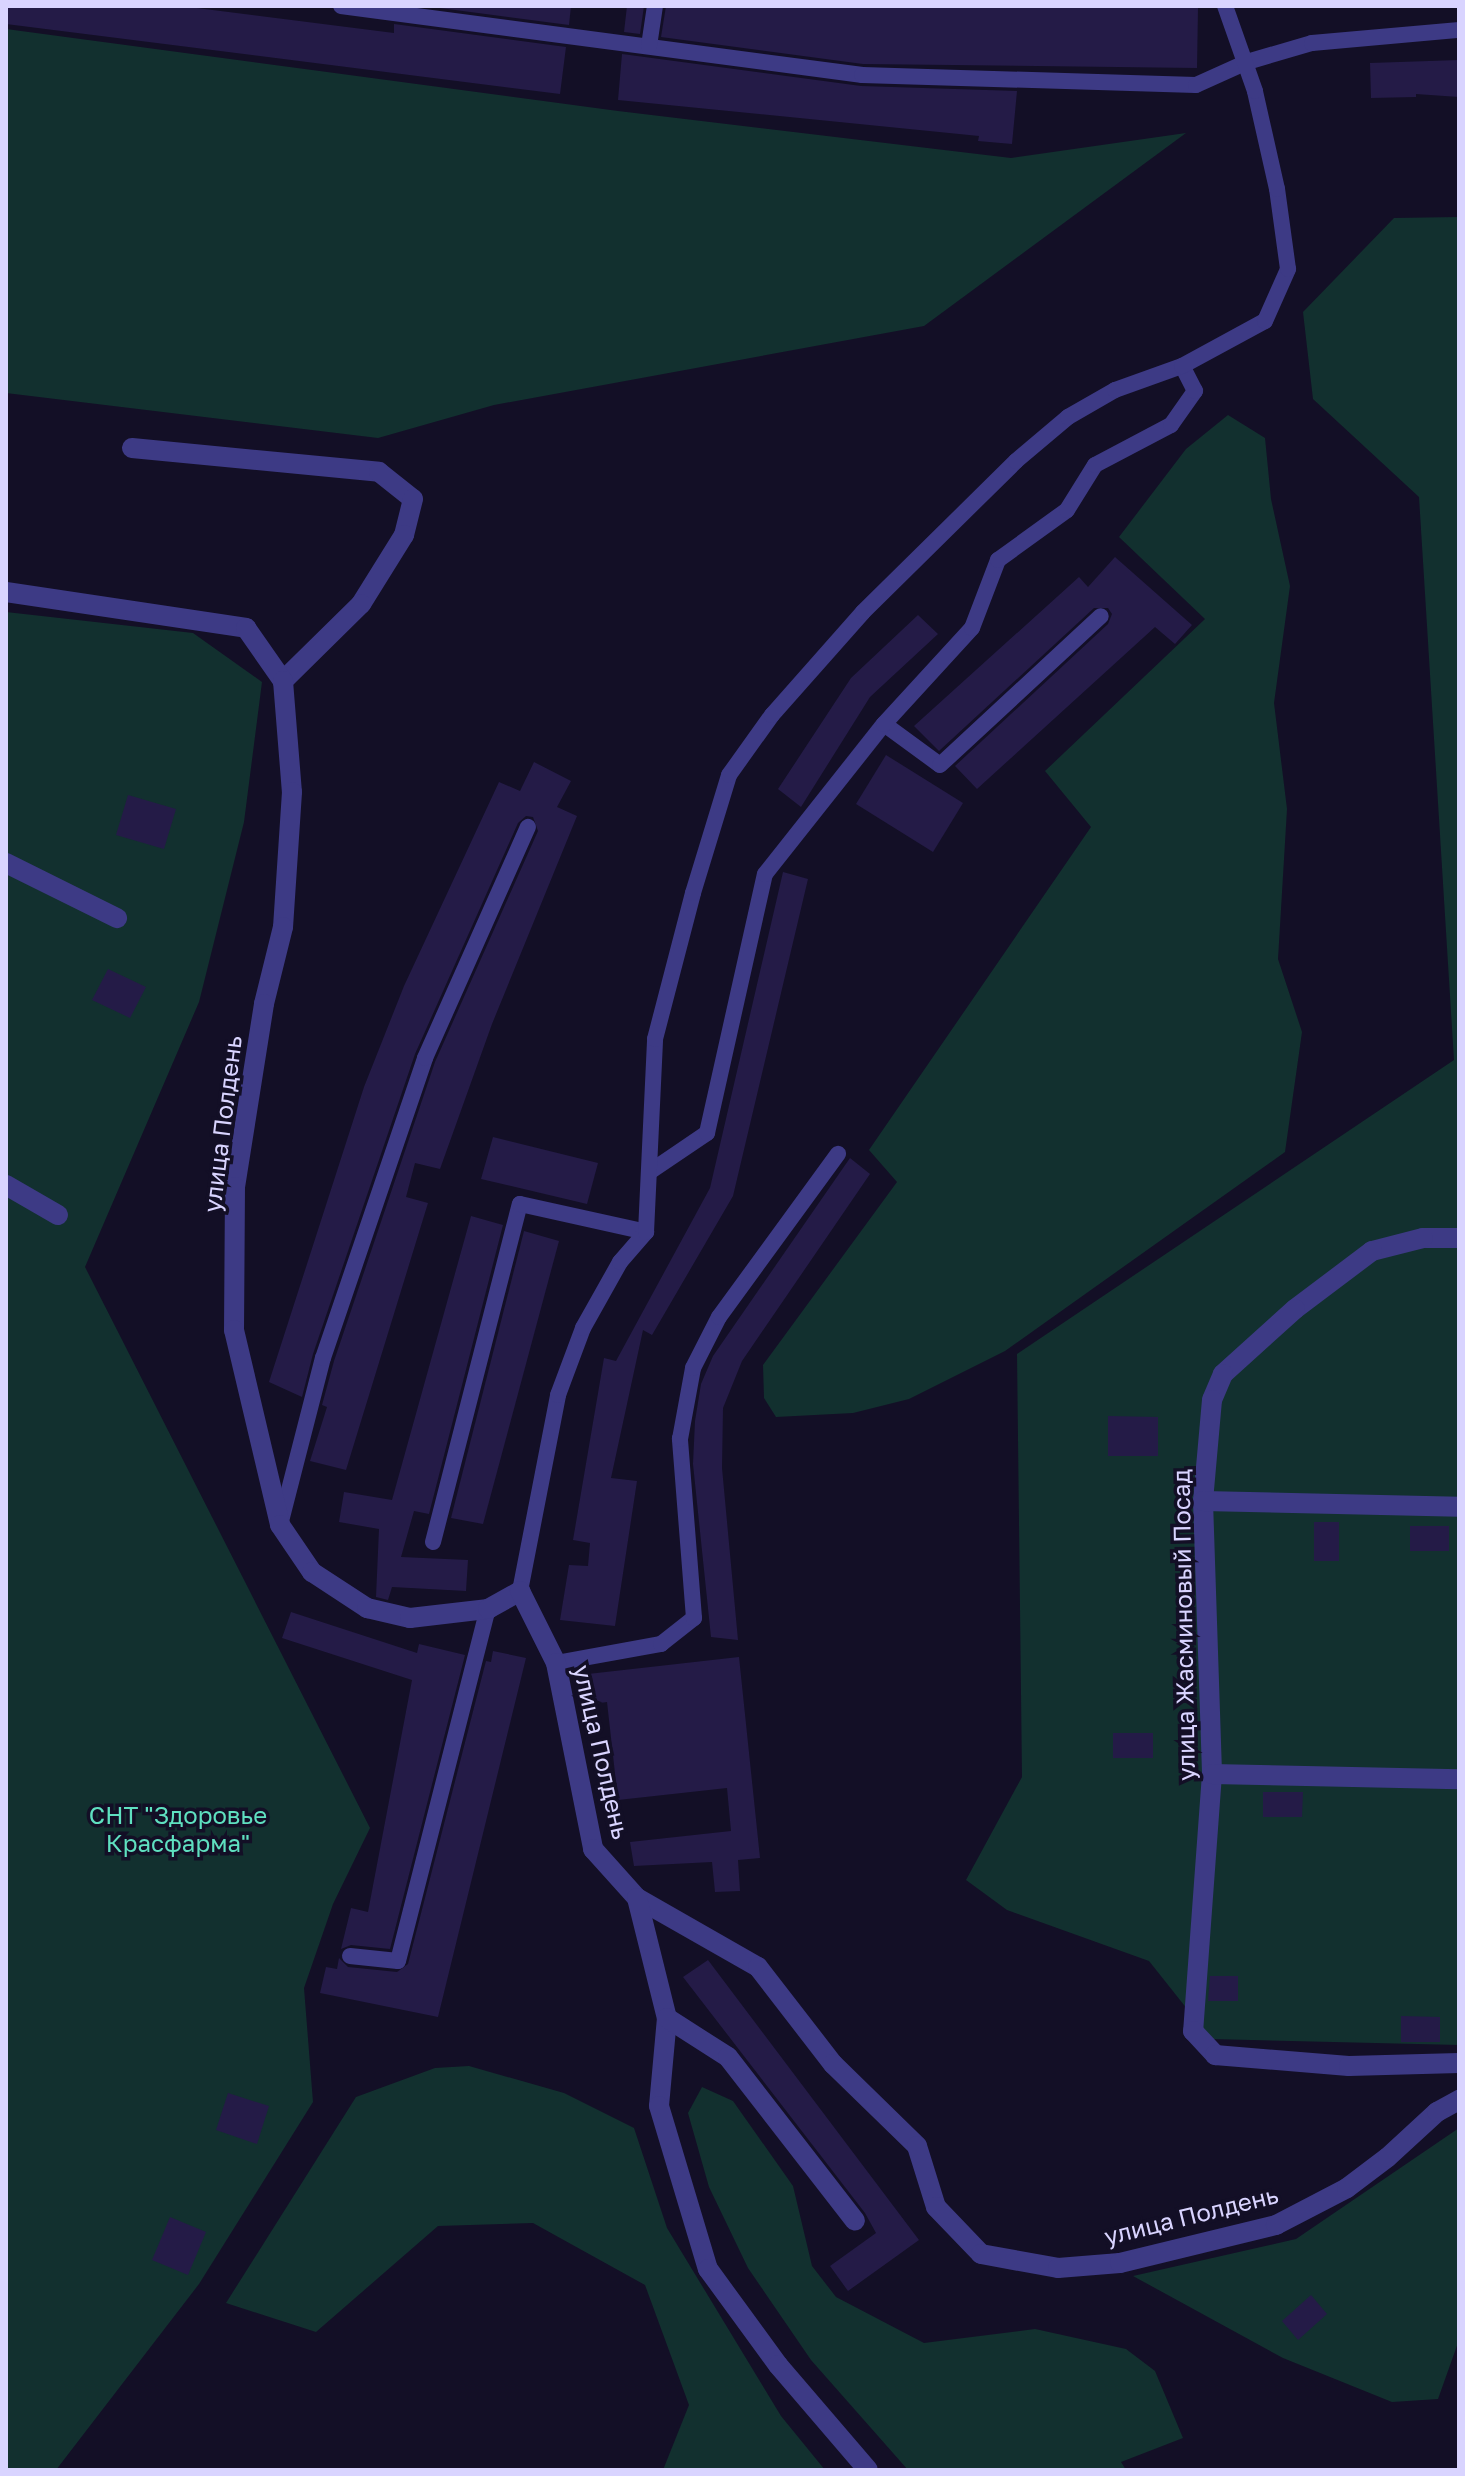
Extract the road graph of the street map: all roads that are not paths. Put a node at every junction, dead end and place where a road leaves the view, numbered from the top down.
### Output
1 (341, 6) edge
2 (655, 6) edge
3 (1225, 6) edge
4 (1459, 30) edge
5 (649, 46) junction
6 (1247, 62) junction
7 (1182, 366) junction
8 (132, 448) dead end
9 (6, 592) edge
10 (1101, 616) dead end
11 (283, 681) junction
12 (884, 724) junction
13 (528, 827) dead end
14 (6, 863) edge
15 (117, 918) dead end
16 (838, 1154) dead end
17 (651, 1171) junction
18 (6, 1185) edge
19 (58, 1215) dead end
20 (646, 1232) junction
21 (1459, 1238) edge
22 (1203, 1501) junction
23 (1459, 1507) edge
24 (280, 1525) junction
25 (433, 1542) dead end
26 (520, 1591) junction
27 (488, 1609) junction
28 (556, 1663) junction
29 (1212, 1774) junction
30 (1459, 1779) edge
31 (637, 1898) junction
32 (350, 1956) dead end
33 (667, 2018) junction
34 (1459, 2063) edge
35 (1459, 2100) edge
36 (855, 2221) dead end
37 (868, 2470) edge

1 - 5 lane
2 - 5 lane
3 - 6 lane
4 - 6 lane
5 - 6 lane
6 - 7 lane
7 - 12 lane
7 - 17 lane
8 - 11 street
9 - 11 street
10 - 12 lane
11 - 24 street, улица Полдень
12 - 17 lane
13 - 24 lane
14 - 15 street
16 - 28 lane
17 - 20 lane
18 - 19 street
20 - 25 lane
20 - 26 lane
21 - 22 street, улица Жасминовый Посад
22 - 23 street
22 - 29 street, улица Жасминовый Посад
24 - 27 street, улица Полдень
26 - 27 street, улица Полдень
26 - 28 street, улица Полдень
27 - 32 lane
28 - 31 street, улица Полдень
29 - 30 street
29 - 34 street, улица Жасминовый Посад
31 - 33 street
31 - 35 street, улица Полдень
33 - 36 street
33 - 37 street

